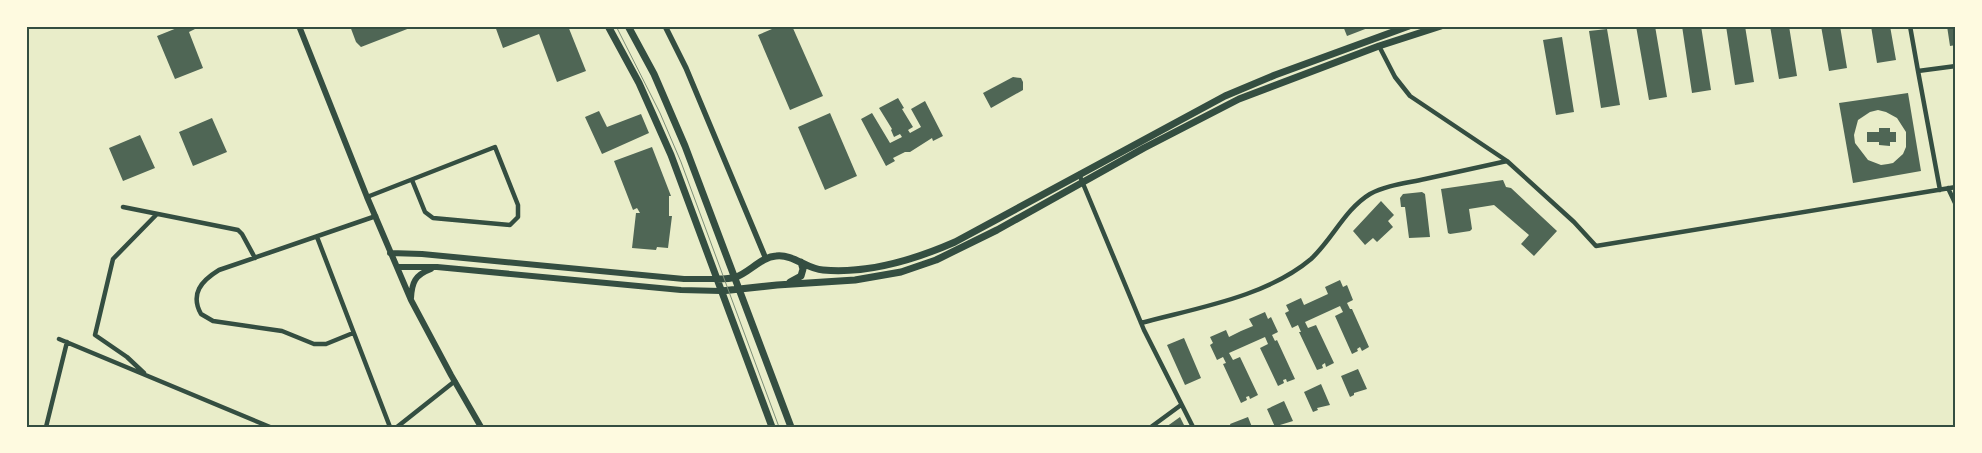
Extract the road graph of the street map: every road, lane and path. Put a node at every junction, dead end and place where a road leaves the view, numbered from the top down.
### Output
1 (299, 26) edge
2 (608, 26) edge
3 (628, 26) edge
4 (665, 26) edge
5 (1409, 26) edge
6 (1441, 26) edge
7 (1910, 26) edge
8 (1379, 46) junction
9 (1956, 66) edge
10 (1918, 71) junction
11 (1507, 161) junction
12 (1079, 174) junction
13 (412, 180) junction
14 (1083, 182) junction
15 (1956, 187) edge
16 (1948, 188) junction
17 (1940, 190) junction
18 (367, 197) junction
19 (1956, 205) edge
20 (123, 207) dead end
21 (157, 214) junction
22 (376, 216) junction
23 (317, 237) junction
24 (390, 253) junction
25 (254, 258) junction
26 (766, 259) junction
27 (802, 262) junction
28 (397, 267) junction
29 (435, 267) junction
30 (735, 277) junction
31 (717, 279) junction
32 (777, 285) junction
33 (740, 289) junction
34 (721, 291) junction
35 (411, 300) junction
36 (1141, 323) junction
37 (354, 333) junction
38 (59, 339) dead end
39 (67, 342) junction
40 (146, 375) junction
41 (455, 380) junction
42 (1181, 405) junction
43 (46, 427) edge
44 (270, 427) edge
45 (390, 427) edge
46 (397, 427) edge
47 (481, 427) edge
48 (772, 427) edge
49 (791, 427) edge
50 (1151, 427) edge
51 (1193, 427) edge

1 - 18 main road
2 - 31 main road
3 - 30 main road
4 - 26 street
5 - 12 main road
6 - 8 main road
7 - 10 street
8 - 11 street
8 - 14 main road
9 - 10 street
10 - 17 street
11 - 17 street
11 - 36 street
12 - 14 street
12 - 27 main road
13 - 13 street
13 - 18 street
14 - 32 main road
14 - 36 street
15 - 16 street
16 - 17 street
16 - 19 street
18 - 22 main road
20 - 21 street
21 - 25 street
21 - 40 street
22 - 23 street
22 - 24 main road
23 - 25 street
23 - 37 street
24 - 28 main road
24 - 31 main road
25 - 37 street
26 - 27 main road
26 - 30 main road
27 - 32 main road
28 - 29 main road
28 - 35 main road
29 - 34 main road
29 - 35 main road
30 - 31 main road
30 - 33 main road
31 - 34 main road
32 - 33 main road
33 - 34 main road
33 - 49 main road
34 - 48 main road
35 - 41 main road
36 - 42 street
37 - 45 street
38 - 39 street
39 - 40 street
39 - 43 street
40 - 44 street
41 - 46 street
41 - 47 main road
42 - 50 street
42 - 51 street

